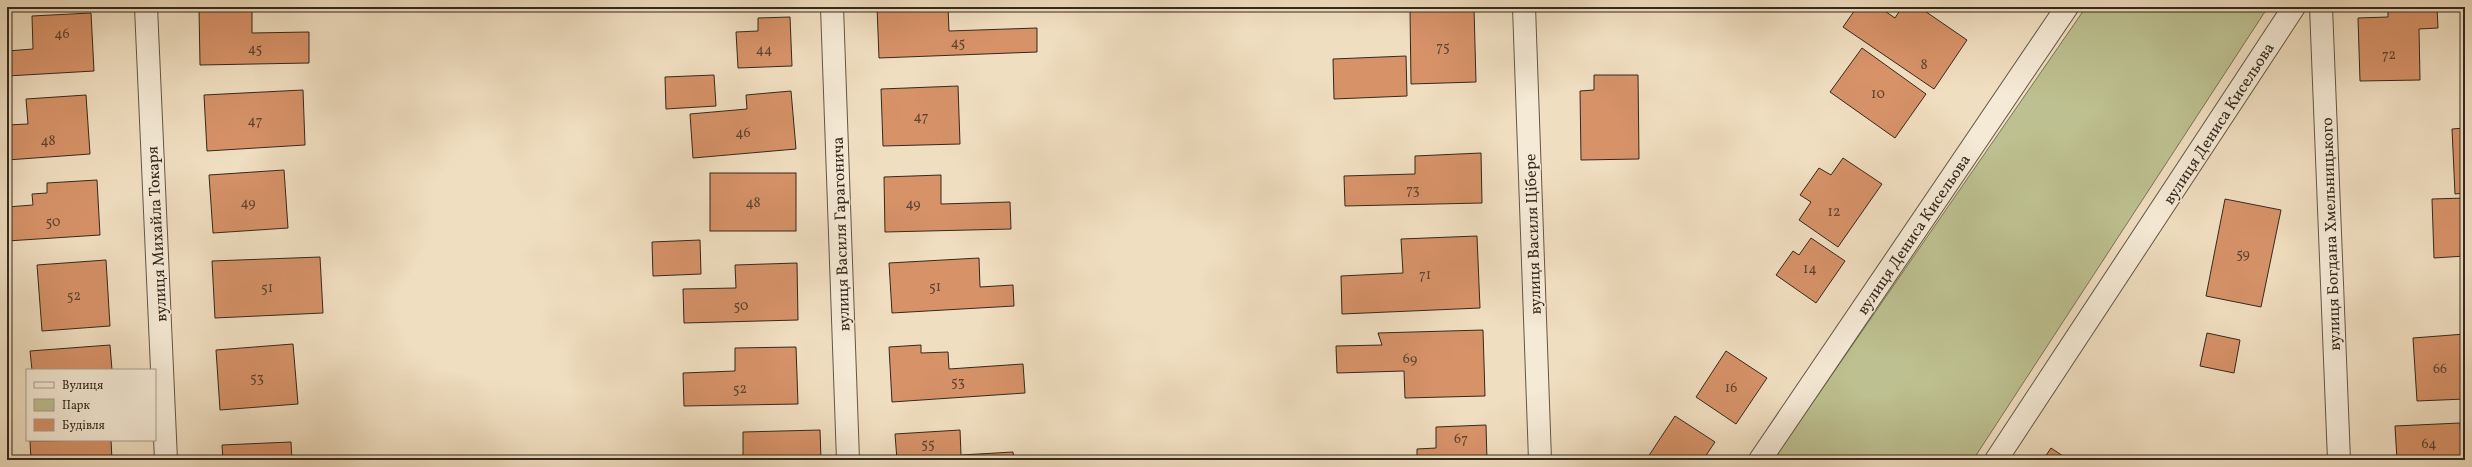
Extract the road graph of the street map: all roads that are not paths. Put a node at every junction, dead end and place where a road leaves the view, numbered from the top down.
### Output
1 (146, 7) edge
2 (832, 7) edge
3 (1524, 7) edge
4 (2067, 7) edge
5 (2294, 7) edge
6 (2321, 7) edge
7 (166, 460) edge
8 (848, 460) edge
9 (1540, 460) edge
10 (1760, 460) edge
11 (1996, 460) edge
12 (2339, 460) edge

1 - 7 street, вулиця Михайла Токаря
2 - 8 street, вулиця Василя Гарагонича
3 - 9 street, вулиця Василя Цібере
4 - 10 street, вулиця Дениса Кисельова
5 - 11 street, вулиця Дениса Кисельова
6 - 12 street, вулиця Богдана Хмельницького

